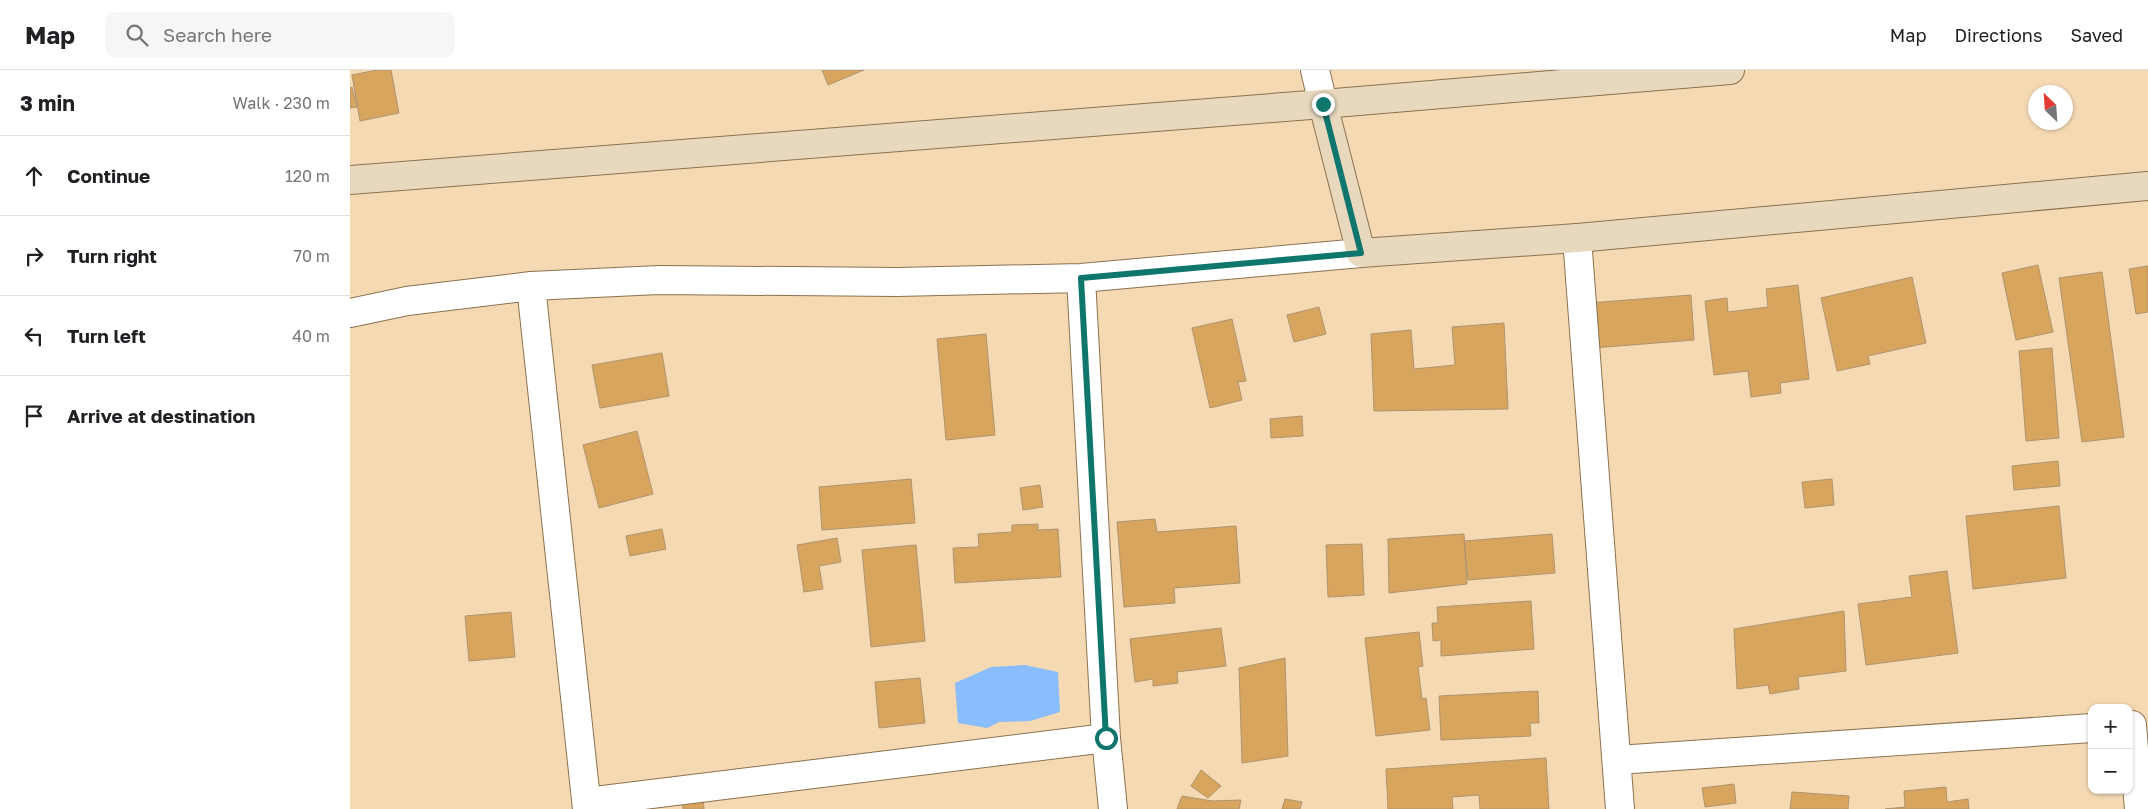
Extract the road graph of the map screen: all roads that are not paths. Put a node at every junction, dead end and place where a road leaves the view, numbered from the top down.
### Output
1 (1315, 70) edge
2 (1730, 70) edge
3 (1323, 104) junction
4 (350, 180) edge
5 (2148, 186) edge
6 (1577, 238) junction
7 (1361, 253) junction
8 (1081, 278) junction
9 (531, 286) junction
10 (350, 313) edge
11 (2137, 724) edge
12 (2088, 728) edge
13 (1106, 738) junction
14 (1617, 760) junction
15 (587, 806) edge
16 (1113, 809) edge
17 (1620, 809) edge
18 (2139, 809) edge

1 - 3 street
2 - 3 main road
3 - 4 main road
3 - 7 main road
5 - 6 main road
6 - 7 main road
6 - 14 street
7 - 8 street
8 - 9 street
8 - 13 street
9 - 10 street
9 - 15 street
11 - 18 street
12 - 14 street
13 - 15 street
13 - 16 street
14 - 17 street

